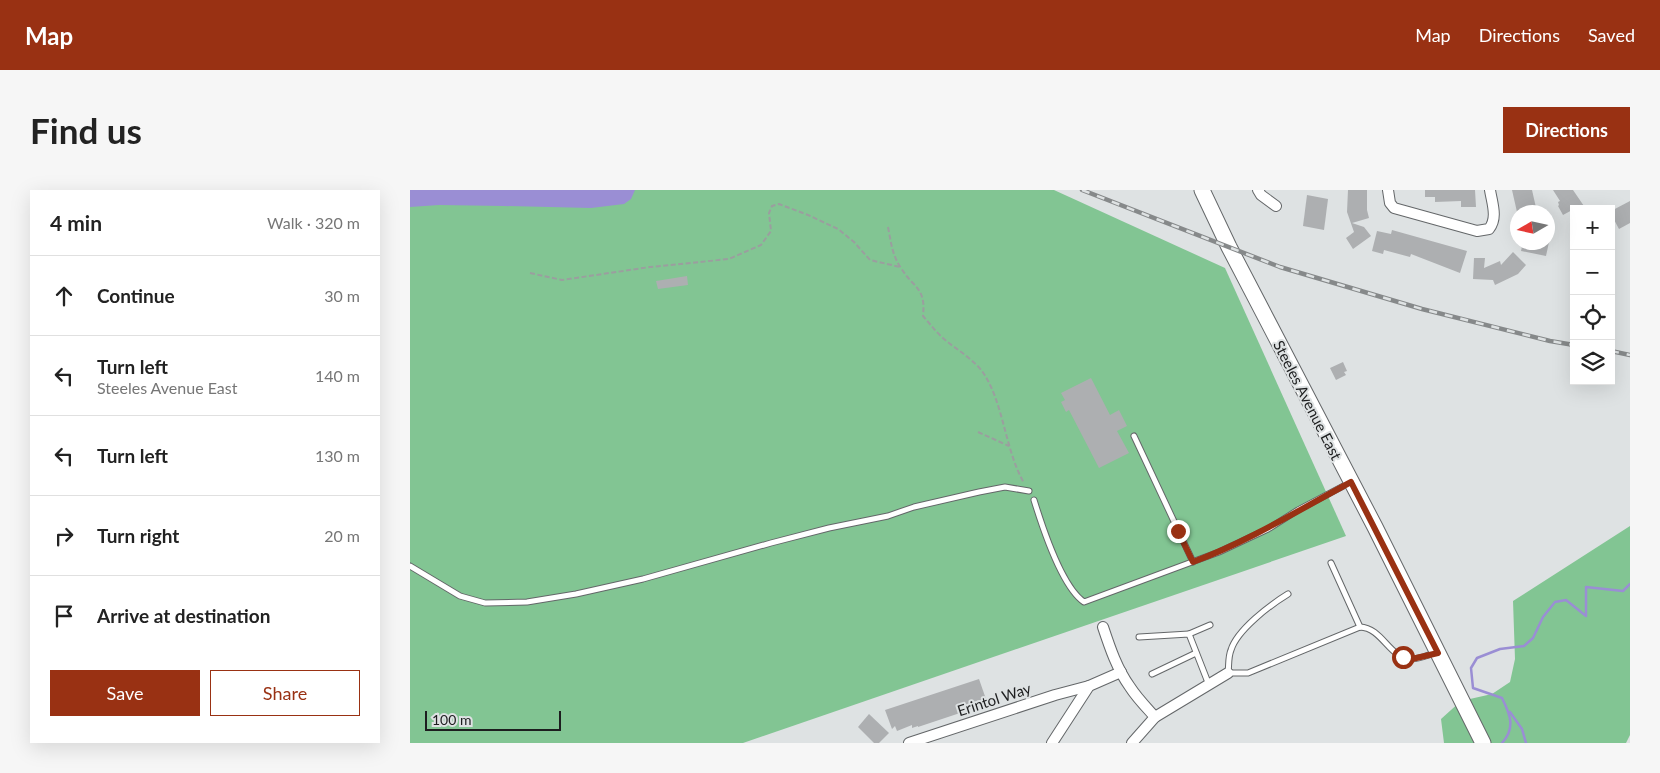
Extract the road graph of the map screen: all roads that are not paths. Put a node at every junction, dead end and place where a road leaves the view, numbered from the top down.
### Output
1 (1202, 190) edge
2 (1258, 190) edge
3 (1388, 190) edge
4 (1490, 190) edge
5 (1276, 206) dead end
6 (1134, 436) dead end
7 (1351, 482) junction
8 (1029, 491) road end
9 (1034, 500) dead end
10 (1193, 562) junction
11 (1330, 564) dead end
12 (410, 566) edge
13 (1288, 594) dead end
14 (1210, 625) dead end
15 (1103, 627) dead end
16 (1360, 627) junction
17 (1189, 634) junction
18 (1138, 637) dead end
19 (1196, 653) junction
20 (1438, 653) junction
21 (1121, 672) junction
22 (1152, 674) dead end
23 (1228, 674) junction
24 (1209, 685) junction
25 (1089, 686) junction
26 (1155, 717) junction
27 (909, 743) edge
28 (1052, 743) edge
29 (1132, 743) edge
30 (1483, 743) edge

1 - 7 main road, Steeles Avenue East
2 - 5 street
3 - 4 street
6 - 10 lane
7 - 10 lane
7 - 20 main road, Steeles Avenue East
8 - 12 lane
9 - 10 lane
11 - 16 lane
13 - 23 lane
14 - 17 lane
15 - 21 street
16 - 20 lane
16 - 23 lane
17 - 18 lane
17 - 19 lane
19 - 22 lane
19 - 24 lane
20 - 30 main road, Steeles Avenue East
21 - 25 street, Erintol Way
21 - 26 street
23 - 24 street
24 - 26 street
25 - 27 street, Erintol Way
25 - 28 street
26 - 29 street

